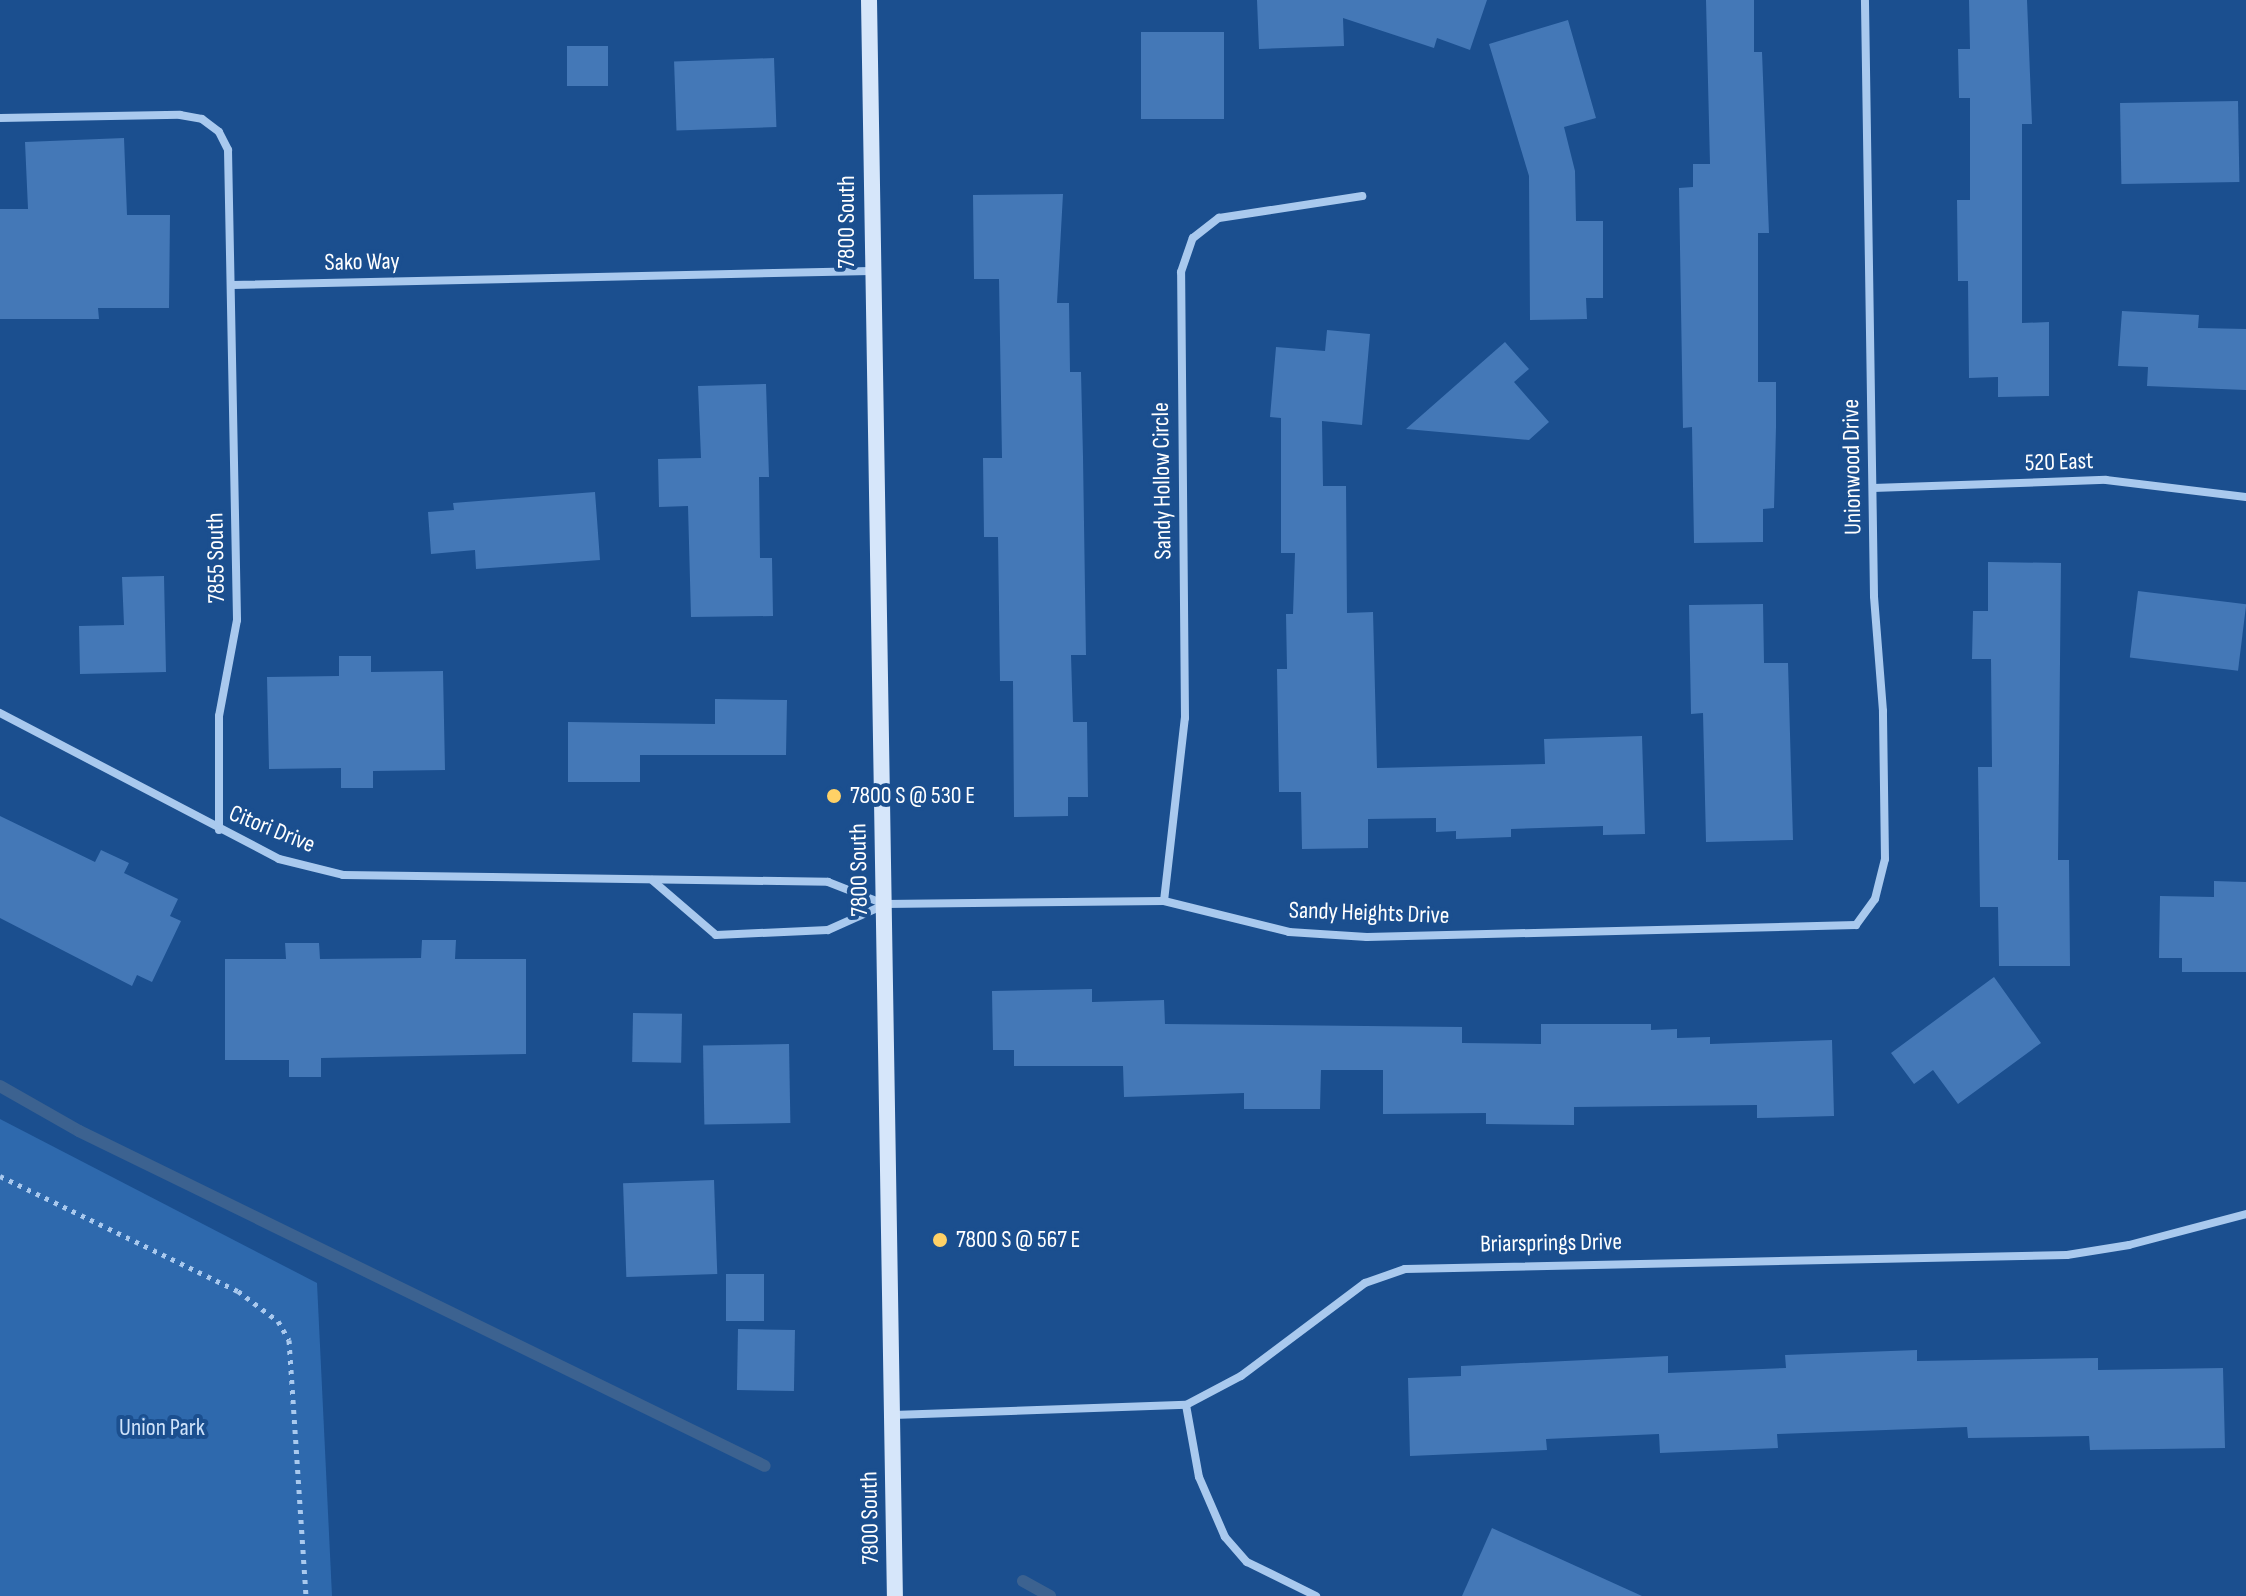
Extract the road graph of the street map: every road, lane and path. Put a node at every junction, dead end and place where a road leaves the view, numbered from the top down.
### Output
1 (869, 0) edge
2 (1865, 0) edge
3 (0, 118) edge
4 (1362, 196) dead end
5 (871, 271) junction
6 (232, 285) junction
7 (1873, 488) junction
8 (2246, 497) edge
9 (0, 713) edge
10 (219, 830) junction
11 (652, 880) junction
12 (1164, 901) junction
13 (884, 904) junction
14 (1856, 925) joint
15 (0, 1176) edge
16 (2246, 1214) edge
17 (1186, 1405) junction
18 (892, 1415) junction
19 (306, 1596) edge
20 (895, 1596) edge
21 (1316, 1596) edge

1 - 5 main road, 7800 South
2 - 7 street, Unionwood Drive
3 - 6 street
4 - 12 street, Sandy Hollow Circle
5 - 6 street, Sako Way
5 - 13 main road, 7800 South
6 - 10 street, 7855 South
7 - 8 street, 520 East
7 - 14 street, Unionwood Drive
9 - 10 street, Citori Drive
10 - 11 street, Citori Drive
11 - 13 street, Citori Drive
11 - 13 street
12 - 13 street, Sandy Heights Drive
12 - 14 street, Sandy Heights Drive
13 - 18 main road, 7800 South
15 - 19 path
16 - 17 street, Briarsprings Drive
17 - 18 street, Briarsprings Drive
17 - 21 street
18 - 20 main road, 7800 South

